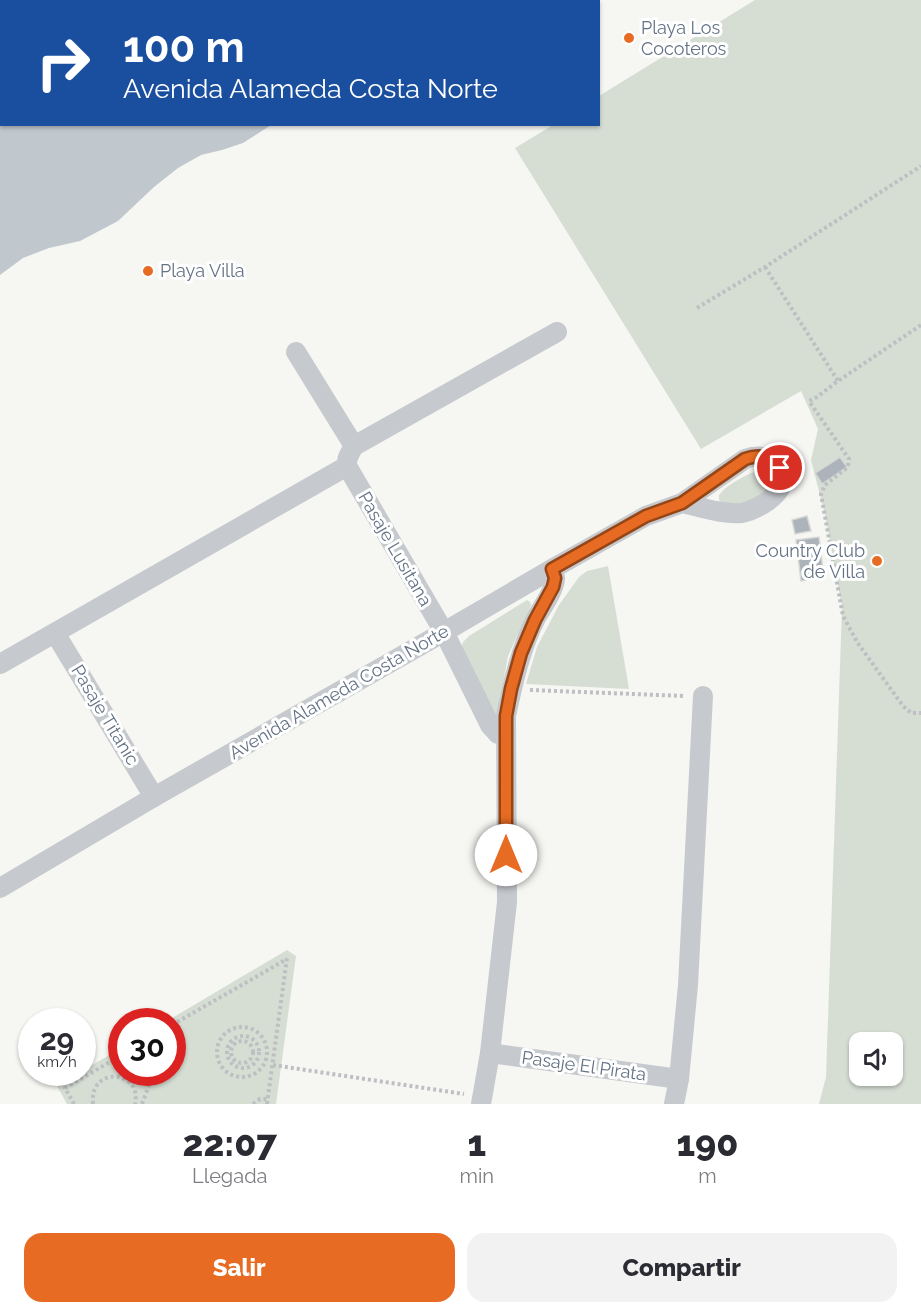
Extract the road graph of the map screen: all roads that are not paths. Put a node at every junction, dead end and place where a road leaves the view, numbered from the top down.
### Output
1 (556, 332) dead end
2 (296, 352) dead end
3 (354, 446) junction
4 (347, 466) junction
5 (682, 503) junction
6 (552, 569) junction
7 (444, 632) junction
8 (56, 633) junction
9 (0, 664) edge
10 (703, 696) road end
11 (506, 737) junction
12 (154, 797) junction
13 (0, 888) edge
14 (490, 1053) junction
15 (679, 1079) junction
16 (482, 1100) edge
17 (674, 1104) edge

1 - 3 street
2 - 3 street
3 - 4 street
4 - 7 street, Pasaje Lusitana
4 - 8 street
5 - 5 street, Avenida Alameda Costa Norte
5 - 6 street, Avenida Alameda Costa Norte
6 - 7 street, Avenida Alameda Costa Norte
6 - 11 street
7 - 11 street, Pasaje Lusitana
7 - 12 street, Avenida Alameda Costa Norte
8 - 9 street
8 - 12 street, Pasaje Titanic
10 - 15 street
11 - 14 street
12 - 13 street, Avenida Alameda Costa Norte
14 - 15 street, Pasaje El Pirata
14 - 16 street
15 - 17 street

